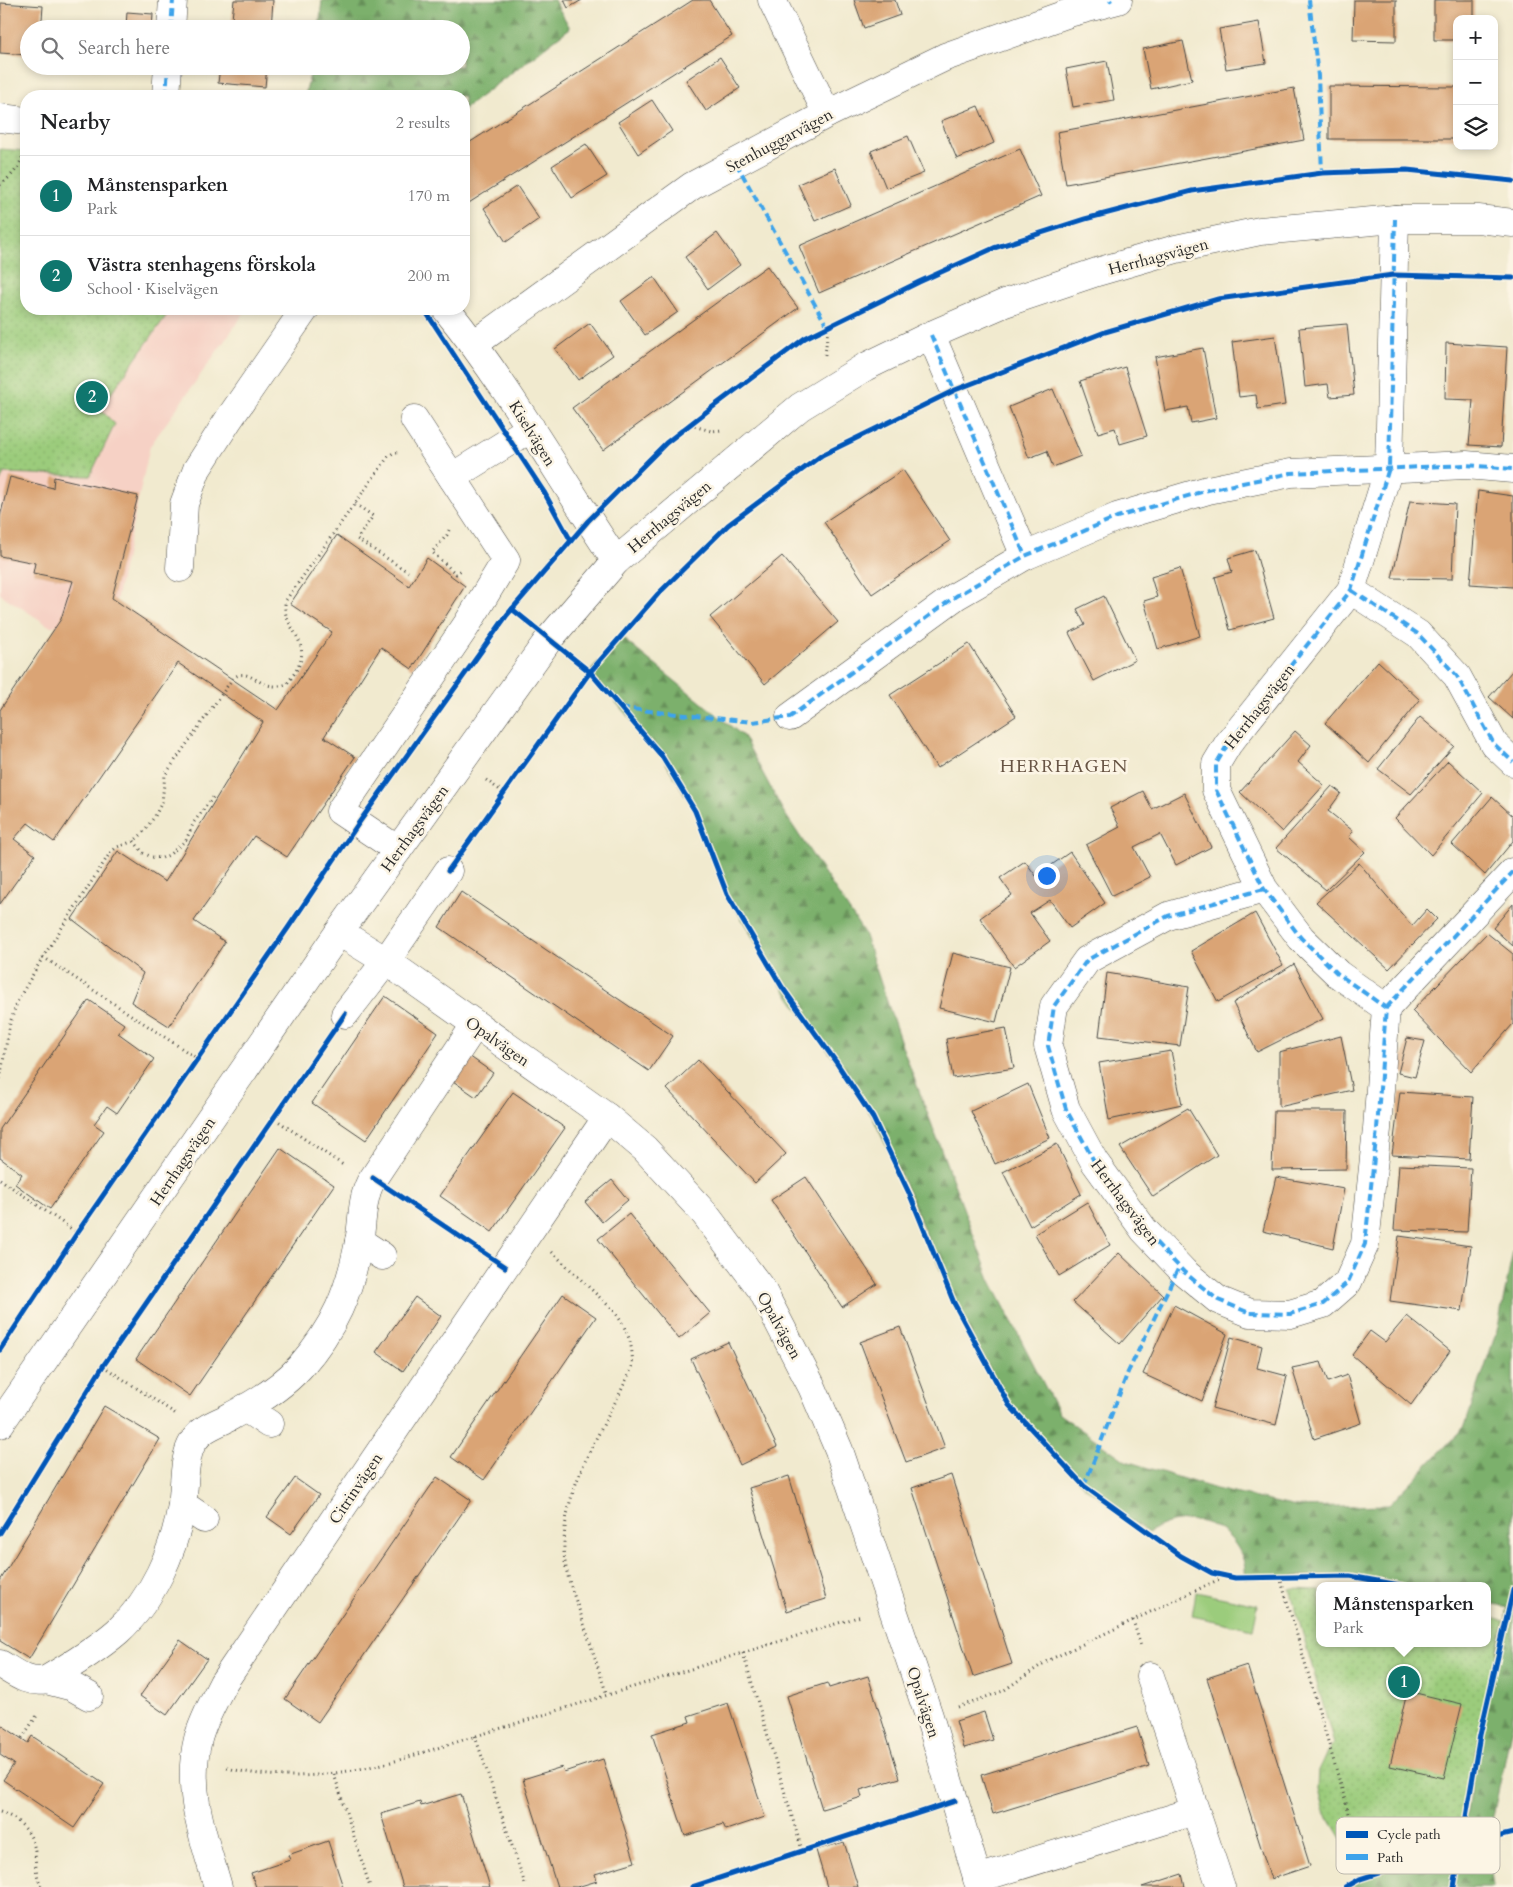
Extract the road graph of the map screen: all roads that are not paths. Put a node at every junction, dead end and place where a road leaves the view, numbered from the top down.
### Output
1 (173, 0) edge
2 (772, 0) edge
3 (1118, 0) edge
4 (172, 20) edge
5 (167, 75) edge
6 (166, 90) edge
7 (827, 114) junction
8 (0, 118) edge
9 (20, 130) edge
10 (1395, 219) junction
11 (1513, 223) edge
12 (301, 315) edge
13 (451, 315) edge
14 (931, 335) junction
15 (474, 344) junction
16 (414, 419) dead end
17 (530, 428) junction
18 (1389, 468) junction
19 (1513, 469) edge
20 (452, 477) junction
21 (1025, 556) junction
22 (616, 561) junction
23 (180, 568) dead end
24 (1351, 590) junction
25 (790, 717) dead end
26 (1513, 762) edge
27 (398, 850) junction
28 (448, 871) dead end
29 (1513, 872) edge
30 (1264, 889) junction
31 (339, 932) junction
32 (386, 961) junction
33 (1386, 1008) junction
34 (345, 1014) dead end
35 (475, 1025) junction
36 (607, 1117) junction
37 (360, 1241) junction
38 (382, 1256) dead end
39 (245, 1408) junction
40 (0, 1424) edge
41 (269, 1424) dead end
42 (182, 1504) junction
43 (204, 1519) dead end
44 (0, 1664) edge
45 (1150, 1676) dead end
46 (46, 1680) junction
47 (89, 1696) dead end
48 (1195, 1810) junction
49 (978, 1883) edge
50 (218, 1887) edge
51 (1221, 1887) edge

1 - 4 street
2 - 7 street
3 - 7 street, Stenhuggarvägen
5 - 6 street
7 - 15 street, Stenhuggarvägen
8 - 9 street
10 - 11 street, Herrhagsvägen
10 - 14 street, Herrhagsvägen
10 - 18 street, Herrhagsvägen
12 - 23 street
13 - 15 street, Kiselvägen
14 - 21 street
14 - 22 street, Herrhagsvägen
15 - 17 street, Kiselvägen
16 - 20 street
17 - 20 street
17 - 22 street, Kiselvägen
18 - 19 street
18 - 21 street
18 - 24 street, Herrhagsvägen
20 - 27 street
21 - 25 street
22 - 27 street, Herrhagsvägen
24 - 26 street
24 - 30 street, Herrhagsvägen
27 - 31 street, Herrhagsvägen
28 - 32 street
29 - 33 street
30 - 33 street, Herrhagsvägen
30 - 33 street, Herrhagsvägen
31 - 32 street, Opalvägen
31 - 40 street, Herrhagsvägen
32 - 34 street
32 - 35 street, Opalvägen
35 - 36 street, Opalvägen
35 - 37 street
36 - 49 street, Opalvägen
36 - 50 street, Citrinvägen
37 - 38 street
37 - 39 street
39 - 41 street
39 - 42 street
42 - 43 street
42 - 46 street
44 - 46 street
45 - 48 street
46 - 47 street
48 - 49 street
48 - 51 street

